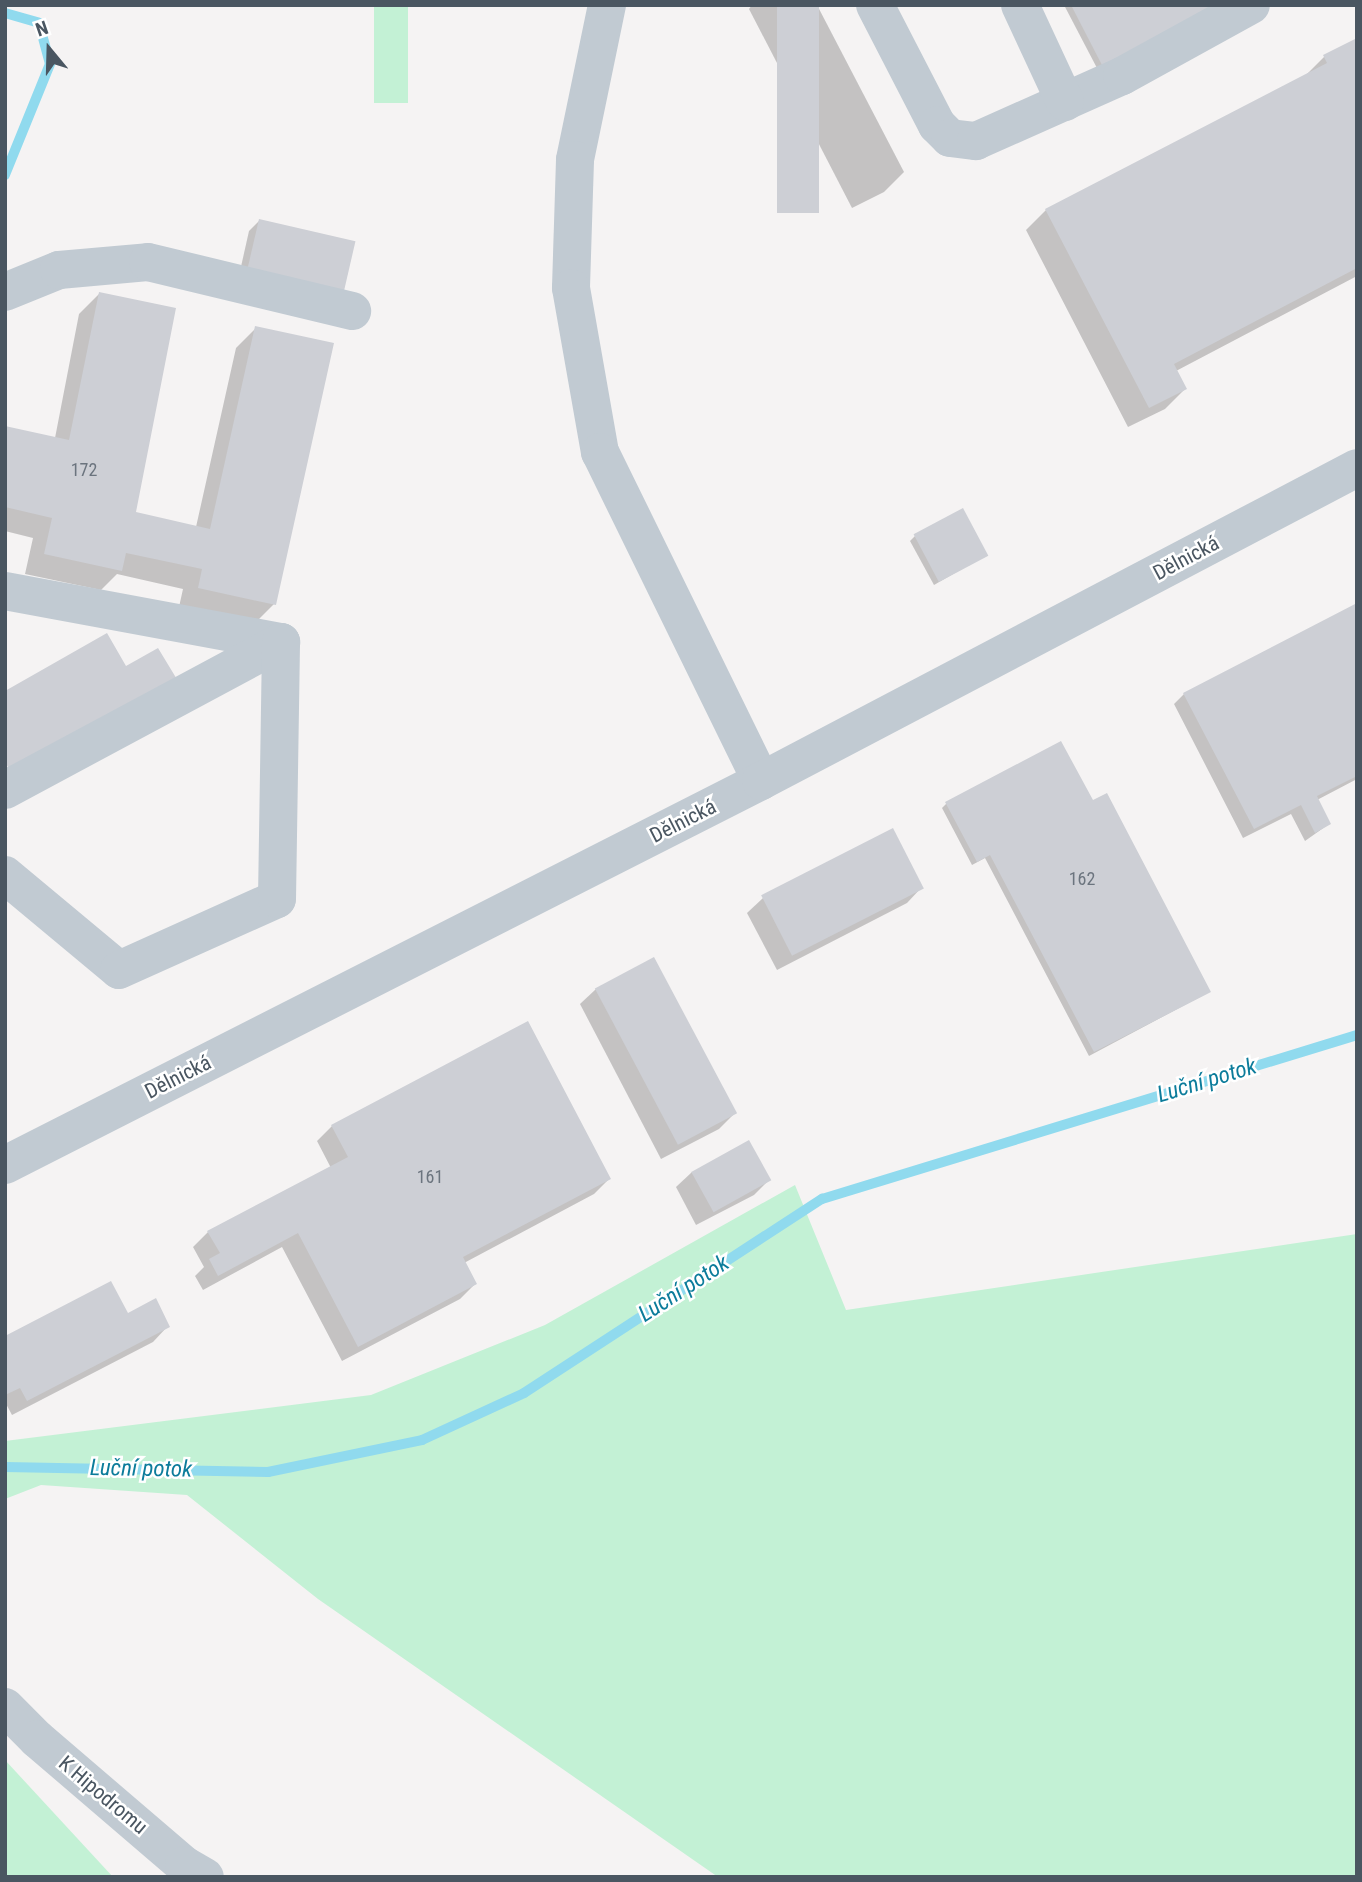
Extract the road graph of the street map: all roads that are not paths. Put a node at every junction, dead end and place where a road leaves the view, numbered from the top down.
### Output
1 (607, 5) edge
2 (876, 5) edge
3 (1020, 5) edge
4 (1251, 5) edge
5 (1065, 102) junction
6 (5, 292) edge
7 (352, 311) dead end
8 (1357, 468) edge
9 (5, 591) edge
10 (281, 642) junction
11 (761, 781) junction
12 (5, 790) edge
13 (5, 875) edge
14 (7, 1160) edge
15 (5, 1707) edge
16 (205, 1877) edge

1 - 11 street
2 - 5 street
3 - 5 street
4 - 5 street
6 - 7 street
8 - 11 street, Dělnická
9 - 10 street
10 - 12 street
10 - 13 street
11 - 14 street, Dělnická
15 - 16 street, K Hipodromu

